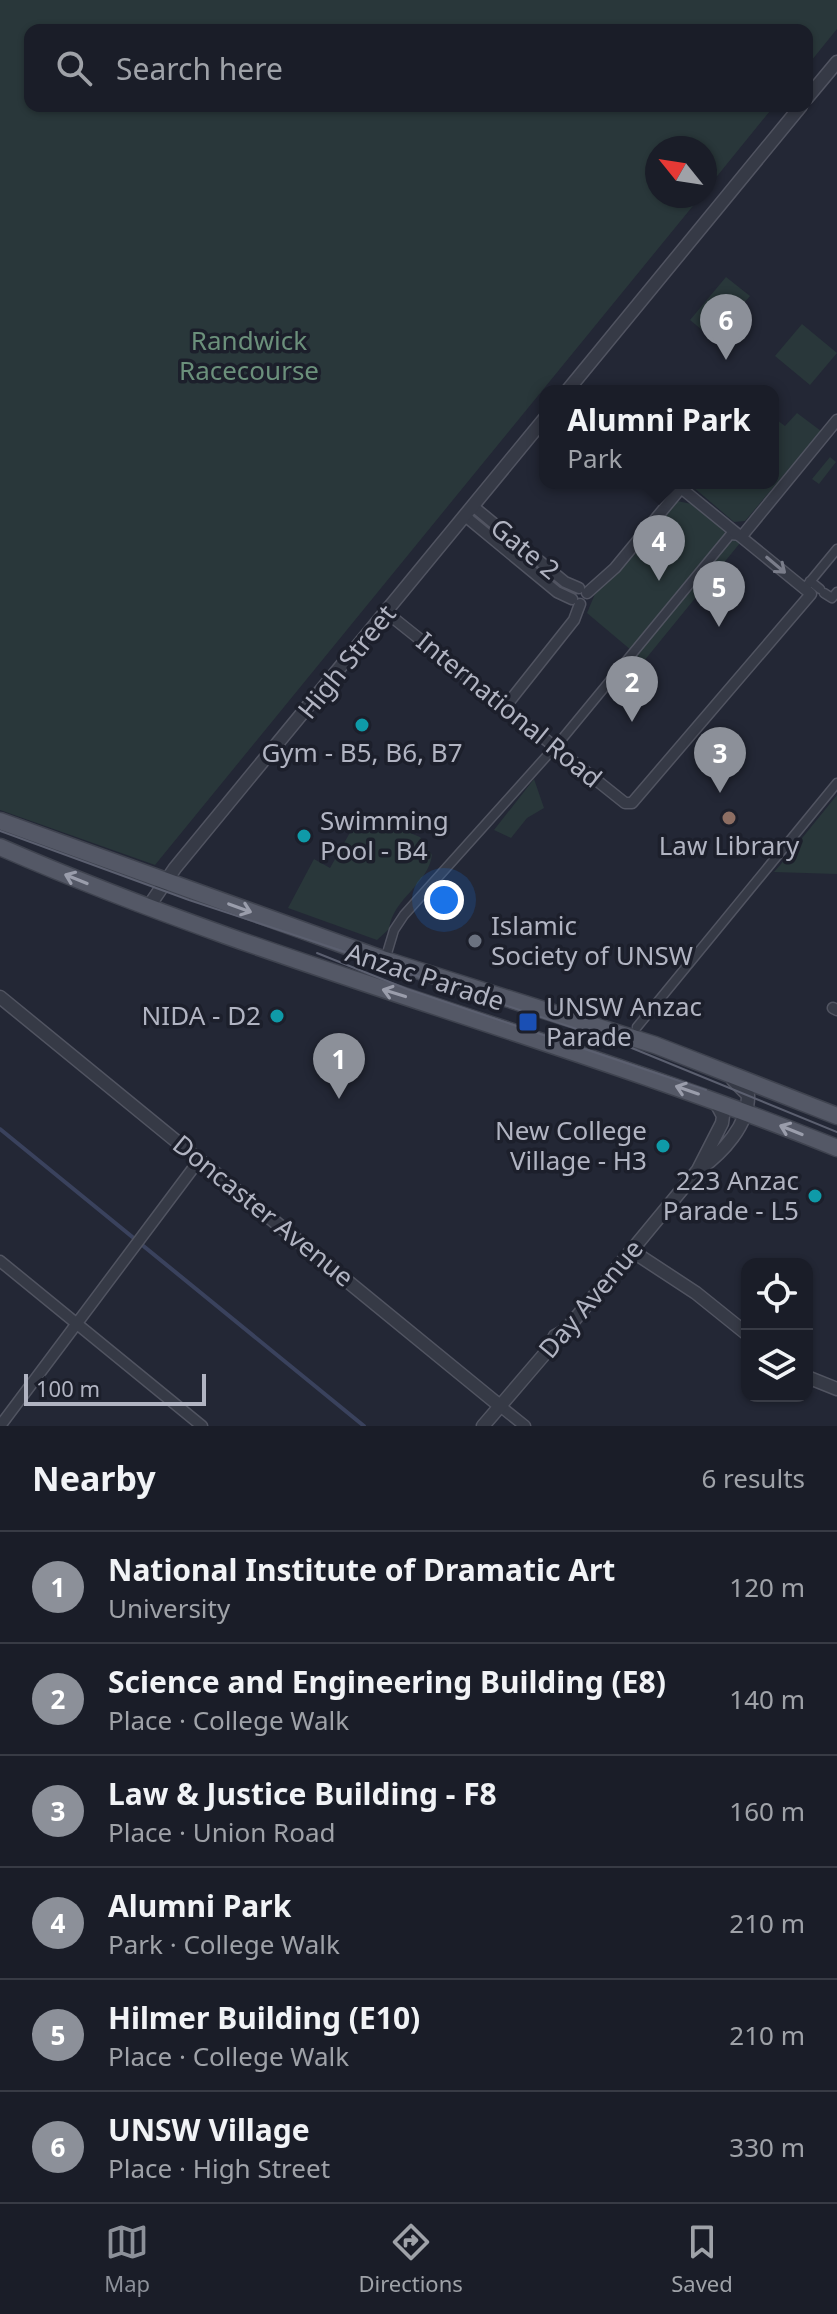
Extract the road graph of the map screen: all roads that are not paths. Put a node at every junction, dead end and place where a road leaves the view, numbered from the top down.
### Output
1 (836, 65) edge
2 (813, 91) edge
3 (796, 112) edge
4 (572, 385) edge
5 (837, 420) edge
6 (539, 426) edge
7 (680, 489) edge
8 (682, 489) edge
9 (470, 512) junction
10 (742, 536) junction
11 (837, 549) edge
12 (814, 589) junction
13 (583, 590) junction
14 (837, 592) edge
15 (576, 601) junction
16 (387, 613) junction
17 (505, 707) junction
18 (554, 746) junction
19 (837, 783) edge
20 (0, 821) edge
21 (0, 847) edge
22 (166, 882) junction
23 (149, 906) junction
24 (385, 960) junction
25 (0, 997) edge
26 (637, 1027) dead end
27 (714, 1066) junction
28 (715, 1101) junction
29 (746, 1112) junction
30 (837, 1116) edge
31 (837, 1148) edge
32 (200, 1159) junction
33 (698, 1170) junction
34 (632, 1251) junction
35 (0, 1261) edge
36 (78, 1325) junction
37 (742, 1330) edge
38 (813, 1379) edge
39 (837, 1389) edge
40 (500, 1406) junction
41 (0, 1426) edge
42 (202, 1426) edge
43 (483, 1426) edge
44 (525, 1426) edge

1 - 2 street
3 - 4 street
5 - 10 street
6 - 9 street, High Street
7 - 13 street
8 - 10 street
9 - 13 street, Gate 2
9 - 15 street
9 - 16 street, High Street
10 -> 12 street
10 - 18 street
11 - 12 street
12 - 14 street
12 - 18 street, International Road
13 - 15 street
15 - 17 street
16 - 17 street, International Road
16 - 22 street, High Street
17 - 18 street, International Road
18 - 24 street
19 - 26 street
20 - 22 main road, Anzac Parade
23 -> 21 main road, Anzac Parade
22 - 23 street, High Street
22 -> 24 main road, Anzac Parade
28 -> 23 main road, Anzac Parade
24 - 27 main road, Anzac Parade
25 - 32 street, Doncaster Avenue
27 - 29 street
27 - 30 main road, Anzac Parade
28 - 29 main road, Anzac Parade
28 - 33 street, Day Avenue
31 -> 29 main road, Anzac Parade
29 - 33 street, Day Avenue
32 - 36 street
32 - 40 street, Doncaster Avenue
33 - 34 street, Day Avenue
34 - 37 street
34 - 40 street, Day Avenue
35 - 36 street
36 - 41 street
36 - 42 street
38 - 39 street
40 - 43 street, Day Avenue
40 - 44 street, Doncaster Avenue

